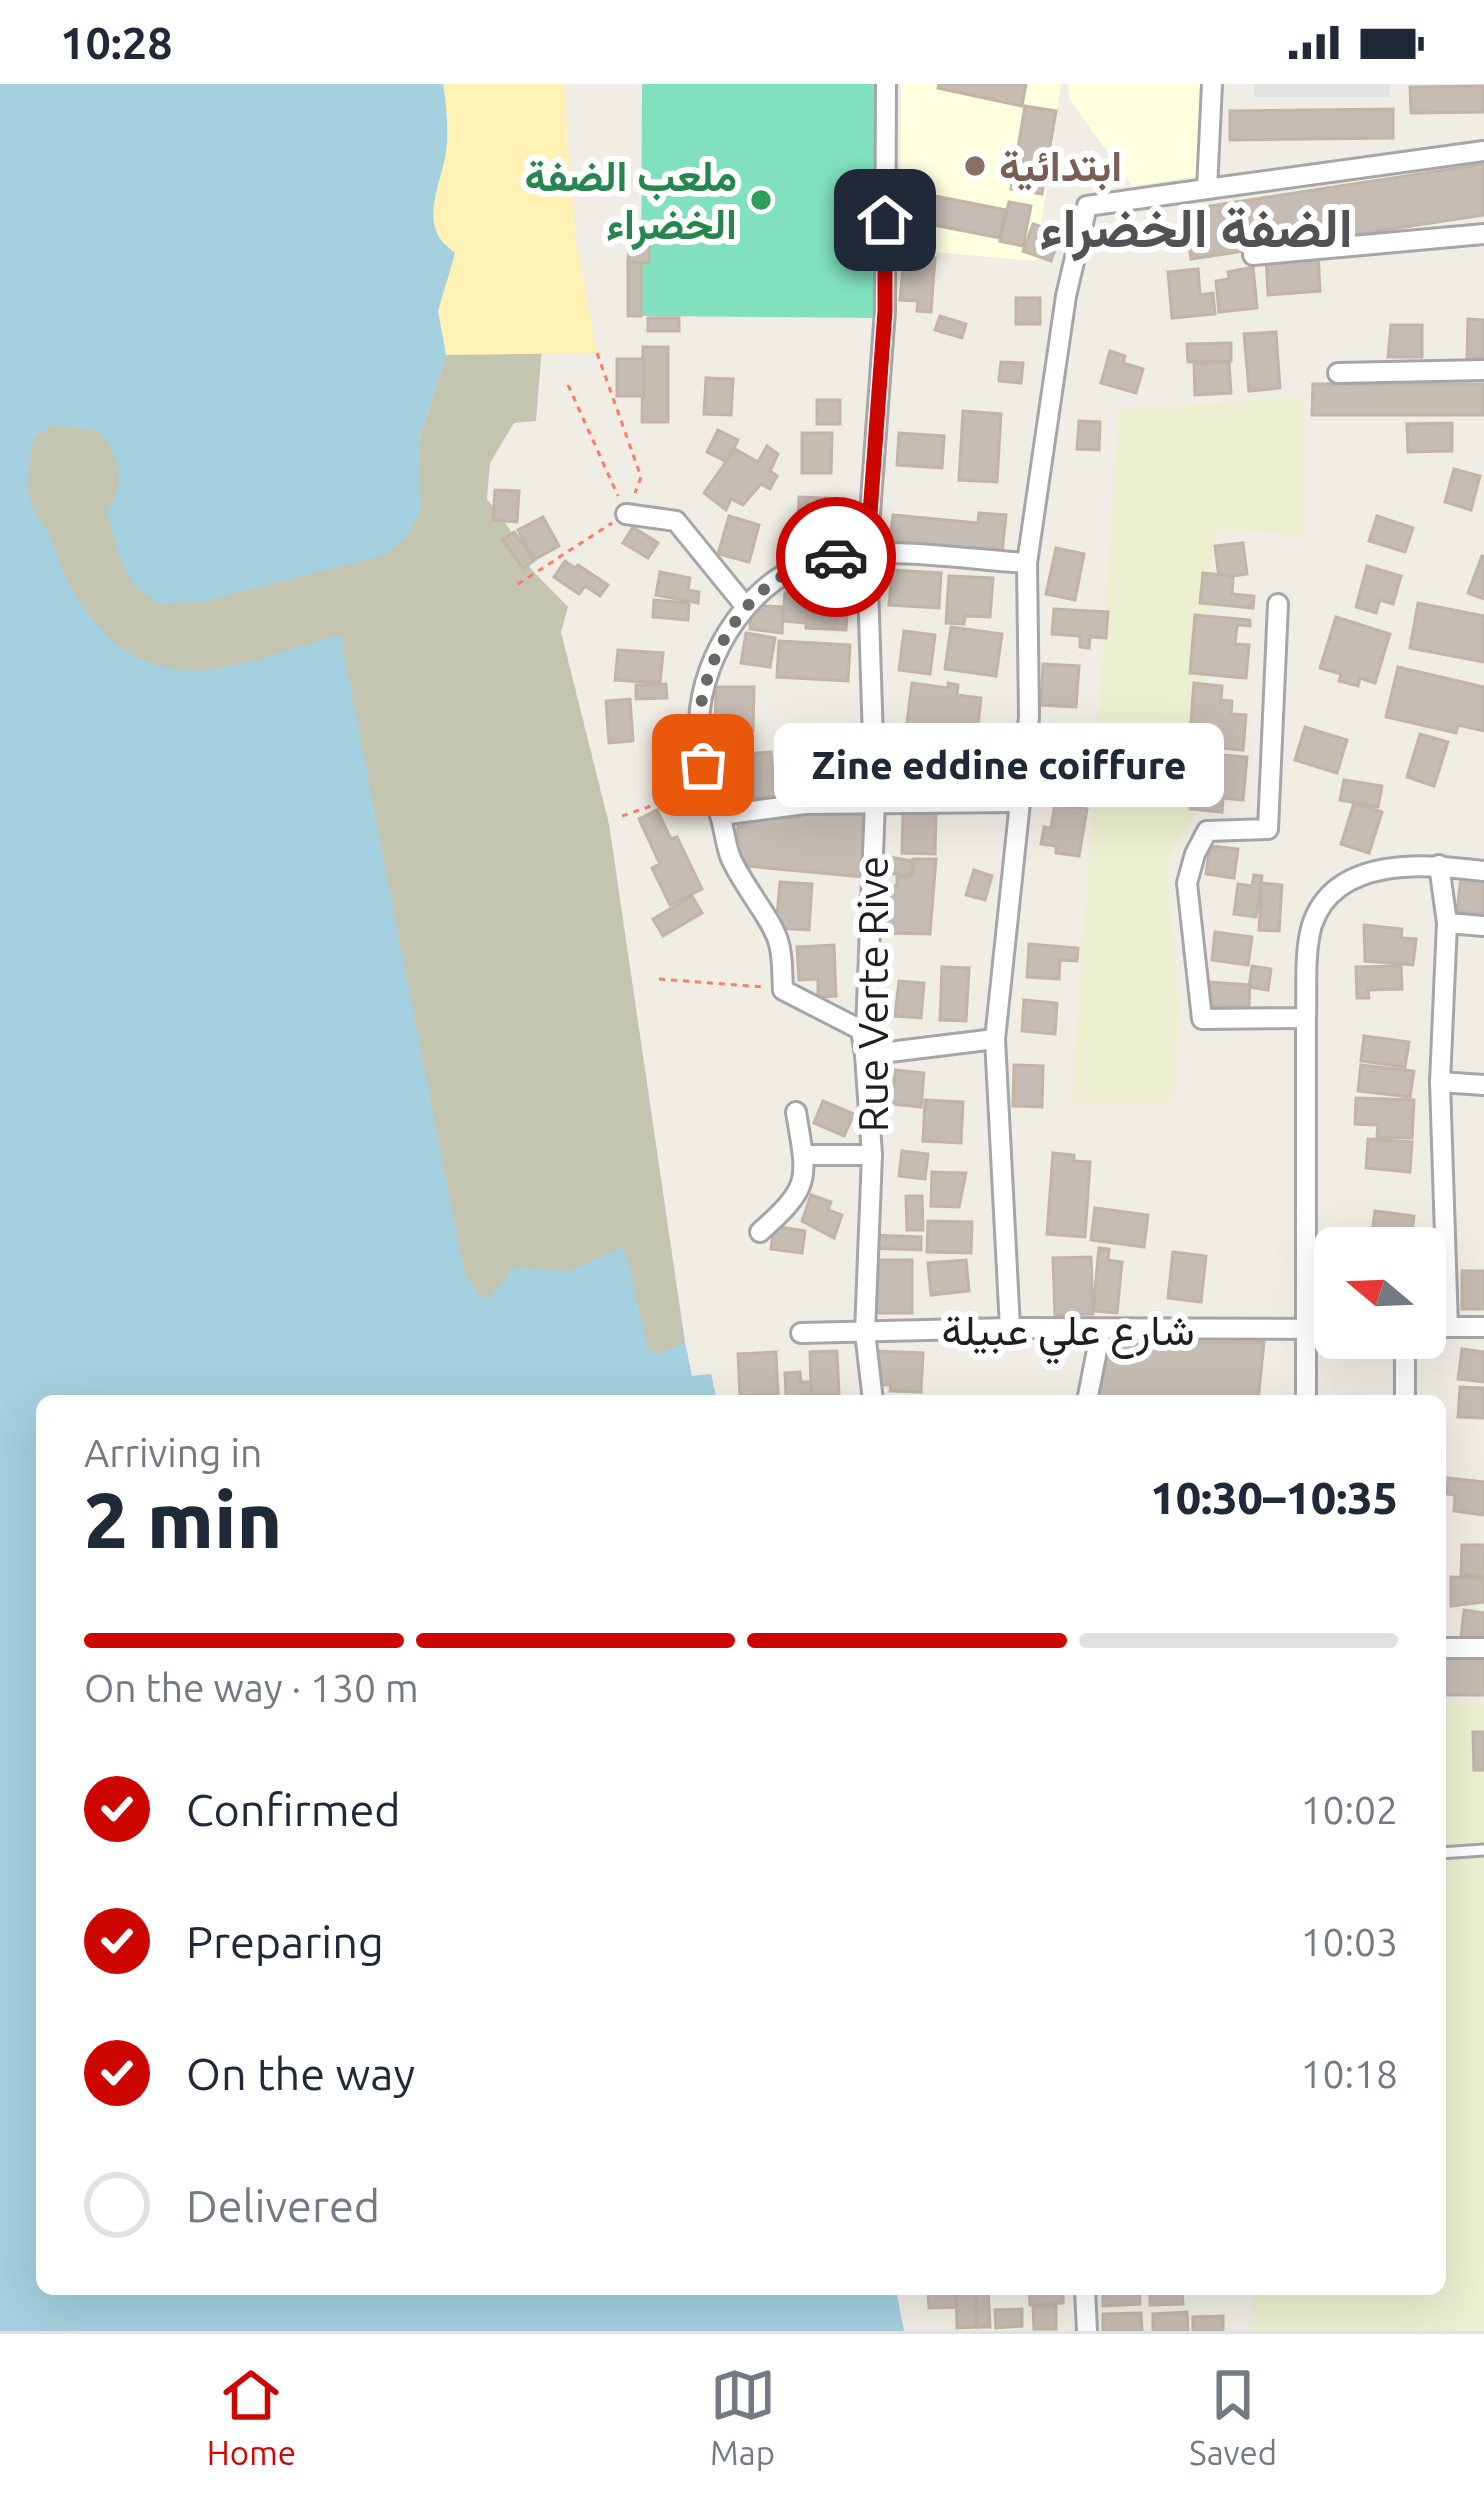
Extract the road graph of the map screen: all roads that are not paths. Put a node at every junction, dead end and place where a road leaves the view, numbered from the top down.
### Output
1 (886, 84) edge
2 (1212, 84) edge
3 (1484, 152) edge
4 (1207, 189) junction
5 (1484, 233) edge
6 (1252, 255) dead end
7 (1484, 370) edge
8 (1339, 373) dead end
9 (626, 514) road end
10 (867, 554) junction
11 (1027, 563) junction
12 (1278, 604) dead end
13 (746, 607) junction
14 (875, 802) junction
15 (1020, 802) junction
16 (721, 815) junction
17 (1439, 865) junction
18 (1484, 871) edge
19 (1447, 922) junction
20 (1484, 926) edge
21 (1306, 1018) junction
22 (995, 1039) junction
23 (865, 1055) junction
24 (1440, 1082) junction
25 (1484, 1085) edge
26 (796, 1112) dead end
27 (803, 1155) junction
28 (872, 1155) junction
29 (760, 1232) dead end
30 (1448, 1327) joint
31 (1484, 1327) edge
32 (1010, 1328) junction
33 (1304, 1329) junction
34 (1314, 1329) edge
35 (1101, 1330) junction
36 (801, 1333) dead end
37 (865, 1333) junction
38 (1405, 1359) edge
39 (872, 1395) edge
40 (1088, 1395) edge
41 (1306, 1395) edge
42 (1405, 1395) edge
43 (1446, 1648) edge
44 (1484, 1648) edge
45 (1484, 1850) edge
46 (1446, 1852) edge
47 (1084, 2295) edge
48 (1087, 2331) edge

1 - 10 street, Rue Verte Rive
2 - 4 street
3 - 4 street
4 - 11 street
5 - 6 street
7 - 8 street
9 - 13 street
10 - 11 street
10 - 13 street
10 - 14 street, Rue Verte Rive
11 - 15 street
12 - 21 street
13 - 16 street
14 - 15 street
14 - 16 street
14 - 23 street, Rue Verte Rive
15 - 22 street
16 - 23 street
17 - 18 street
17 - 19 street
17 - 21 street
19 - 20 street
19 - 24 street
21 - 33 street
22 - 23 street
22 - 32 street
23 - 28 street, Rue Verte Rive
24 - 25 street
24 - 30 street
26 - 27 street
27 - 28 street
27 - 29 street
28 - 37 street, Rue Verte Rive
30 - 31 street
32 - 35 street, شارع علي عبيلة
32 - 37 street, شارع علي عبيلة
33 - 34 street, شارع علي عبيلة
33 - 35 street, شارع علي عبيلة
33 - 41 street
35 - 40 street
36 - 37 street, شارع علي عبيلة
37 - 39 street, Rue Verte Rive
38 - 42 street
43 - 44 street
45 - 46 lane
47 - 48 street

